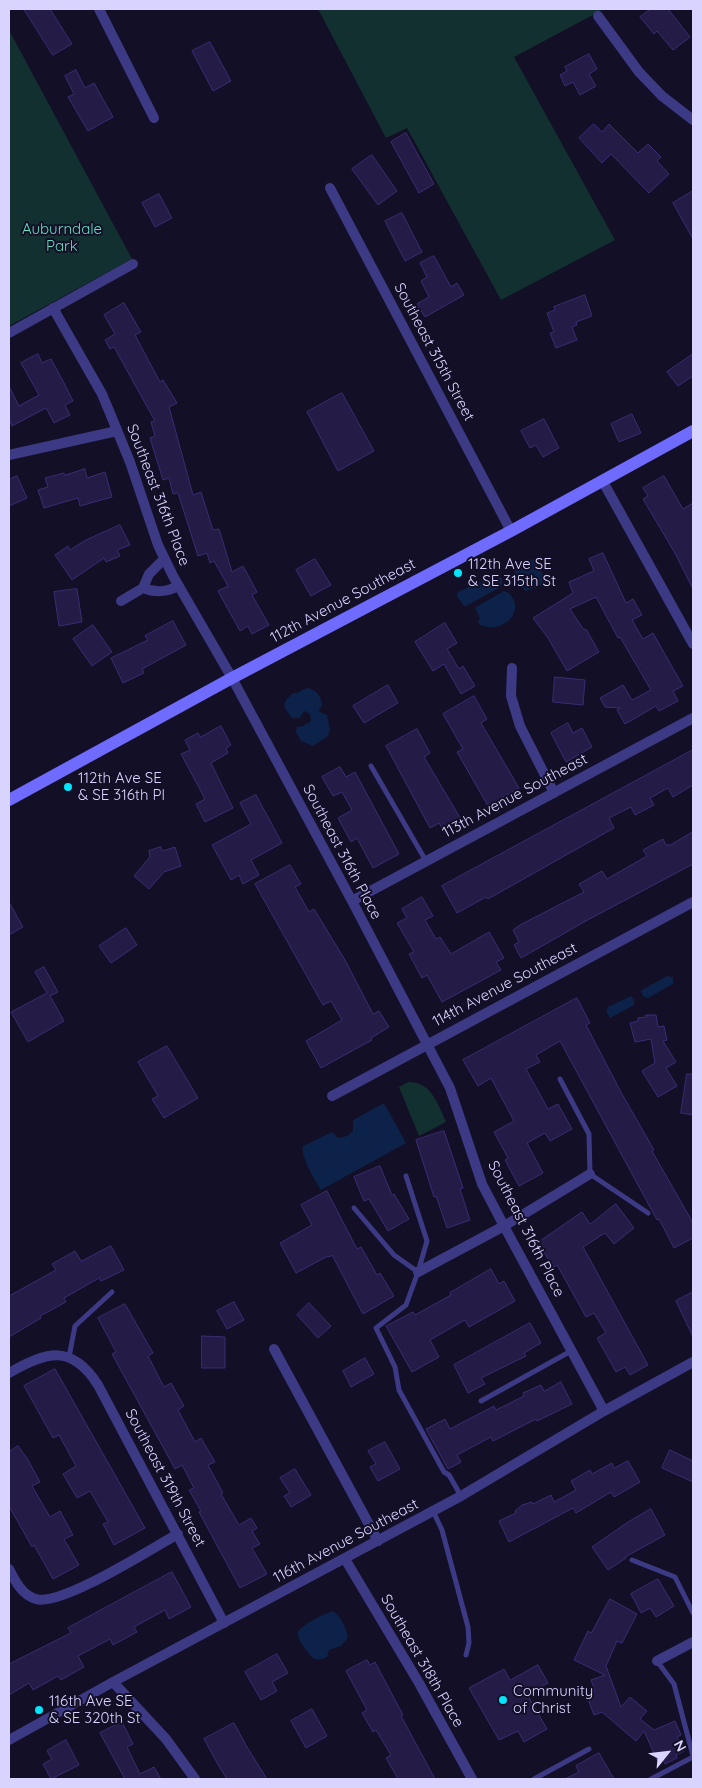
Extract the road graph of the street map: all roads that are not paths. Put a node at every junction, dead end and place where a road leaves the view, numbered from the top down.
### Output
1 (99, 9) edge
2 (598, 16) dead end
3 (154, 118) dead end
4 (693, 120) edge
5 (330, 188) dead end
6 (133, 264) dead end
7 (53, 308) junction
8 (9, 333) edge
9 (118, 431) junction
10 (693, 431) edge
11 (9, 455) edge
12 (602, 480) junction
13 (511, 531) junction
14 (164, 559) junction
15 (178, 586) junction
16 (143, 588) junction
17 (121, 601) dead end
18 (693, 644) edge
19 (512, 668) dead end
20 (232, 678) junction
21 (693, 718) edge
22 (370, 766) dead end
23 (554, 793) junction
24 (9, 800) edge
25 (426, 861) junction
26 (352, 901) junction
27 (693, 902) edge
28 (425, 1044) junction
29 (560, 1079) dead end
30 (332, 1096) dead end
31 (590, 1174) junction
32 (406, 1176) dead end
33 (354, 1208) dead end
34 (648, 1213) dead end
35 (504, 1226) junction
36 (418, 1272) junction
37 (112, 1292) dead end
38 (274, 1349) dead end
39 (572, 1351) junction
40 (69, 1357) junction
41 (693, 1362) edge
42 (9, 1372) edge
43 (481, 1401) dead end
44 (604, 1411) junction
45 (461, 1496) junction
46 (433, 1511) junction
47 (178, 1534) junction
48 (378, 1541) junction
49 (345, 1559) junction
50 (632, 1560) dead end
51 (9, 1569) edge
52 (693, 1613) edge
53 (224, 1623) junction
54 (693, 1642) edge
55 (466, 1655) dead end
56 (657, 1661) joint
57 (113, 1682) junction
58 (9, 1740) edge
59 (589, 1749) dead end
60 (693, 1757) edge
61 (195, 1779) edge
62 (472, 1779) edge
63 (534, 1779) edge
64 (651, 1779) edge

1 - 3 street
2 - 4 street
5 - 13 street, Southeast 315th Street
6 - 7 street
7 - 8 street
7 - 9 street, Southeast 316th Place
9 - 11 street
9 - 14 street, Southeast 316th Place
10 - 12 street, 112th Avenue Southeast
12 - 13 street, 112th Avenue Southeast
12 - 18 street
13 - 20 street, 112th Avenue Southeast
14 - 15 street, Southeast 316th Place
14 - 16 street
15 - 16 street
15 - 20 street, Southeast 316th Place
16 - 17 street
19 - 23 street
20 - 24 street, 112th Avenue Southeast
20 - 26 street, Southeast 316th Place
21 - 23 street, 113th Avenue Southeast
22 - 25 lane
23 - 25 street, 113th Avenue Southeast
25 - 26 street, 113th Avenue Southeast
26 - 28 street, Southeast 316th Place
27 - 28 street, 114th Avenue Southeast
28 - 30 street, 114th Avenue Southeast
28 - 35 street, Southeast 316th Place
29 - 31 lane
31 - 34 lane
31 - 35 street
32 - 36 lane
33 - 36 lane
35 - 36 street
35 - 39 street, Southeast 316th Place
36 - 45 lane
37 - 40 lane
38 - 48 street
39 - 43 lane
39 - 44 street, Southeast 316th Place
40 - 42 street
40 - 47 street, Southeast 319th Street
41 - 44 street, 116th Avenue Southeast
44 - 45 street, 116th Avenue Southeast
45 - 46 street, 116th Avenue Southeast
46 - 48 street, 116th Avenue Southeast
46 - 55 lane
47 - 51 street
47 - 53 street, Southeast 319th Street
48 - 49 street, 116th Avenue Southeast
49 - 53 street, 116th Avenue Southeast
49 - 62 street, Southeast 318th Place
50 - 52 lane
53 - 57 street, 116th Avenue Southeast
54 - 56 street
56 - 60 lane
57 - 58 street, 116th Avenue Southeast
57 - 61 street
59 - 63 lane
60 - 64 lane

